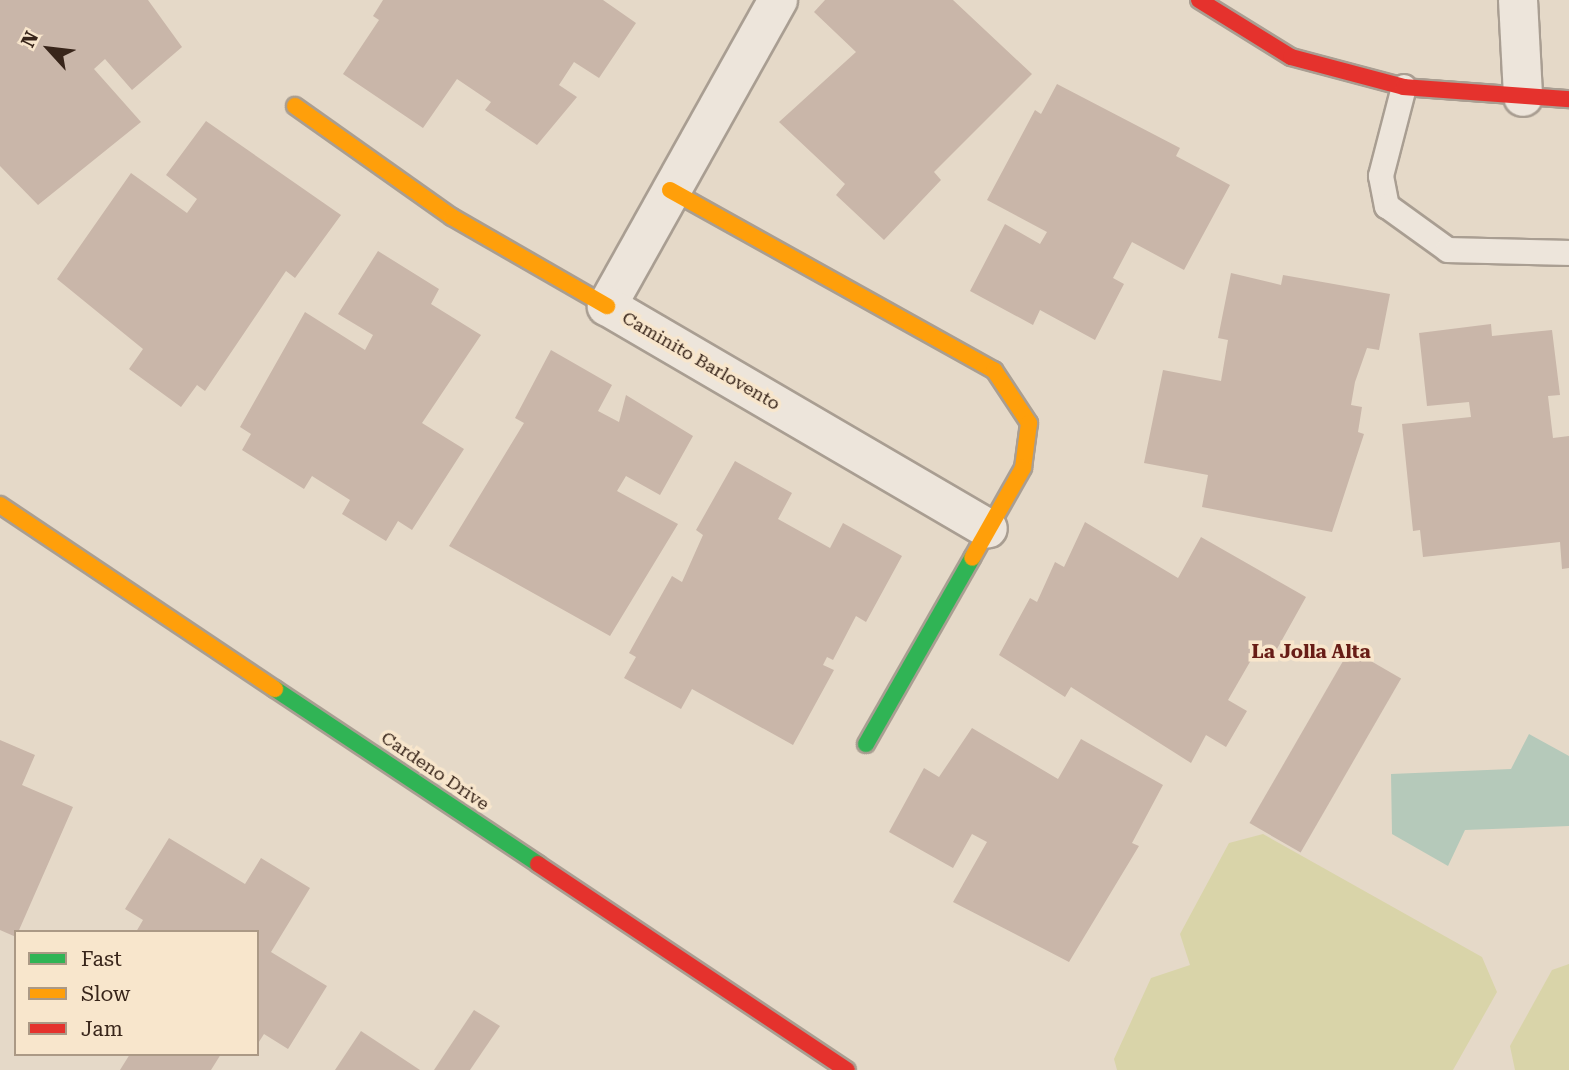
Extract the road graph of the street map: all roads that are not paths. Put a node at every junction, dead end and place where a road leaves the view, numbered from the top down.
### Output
1 (778, 0) edge
2 (1199, 0) edge
3 (1518, 0) edge
4 (1404, 87) junction
5 (1523, 97) junction
6 (1569, 99) edge
7 (295, 106) dead end
8 (670, 190) junction
9 (1569, 253) edge
10 (607, 306) junction
11 (0, 505) edge
12 (988, 529) junction
13 (866, 744) dead end
14 (847, 1070) edge

1 - 8 street, Caminito Barlovento
2 - 4 street
3 - 5 street
4 - 5 street
4 - 9 lane
5 - 6 street
7 - 10 street
8 - 10 street, Caminito Barlovento
8 - 12 street
10 - 12 street, Caminito Barlovento
11 - 14 street, Cardeno Drive
12 - 13 street

